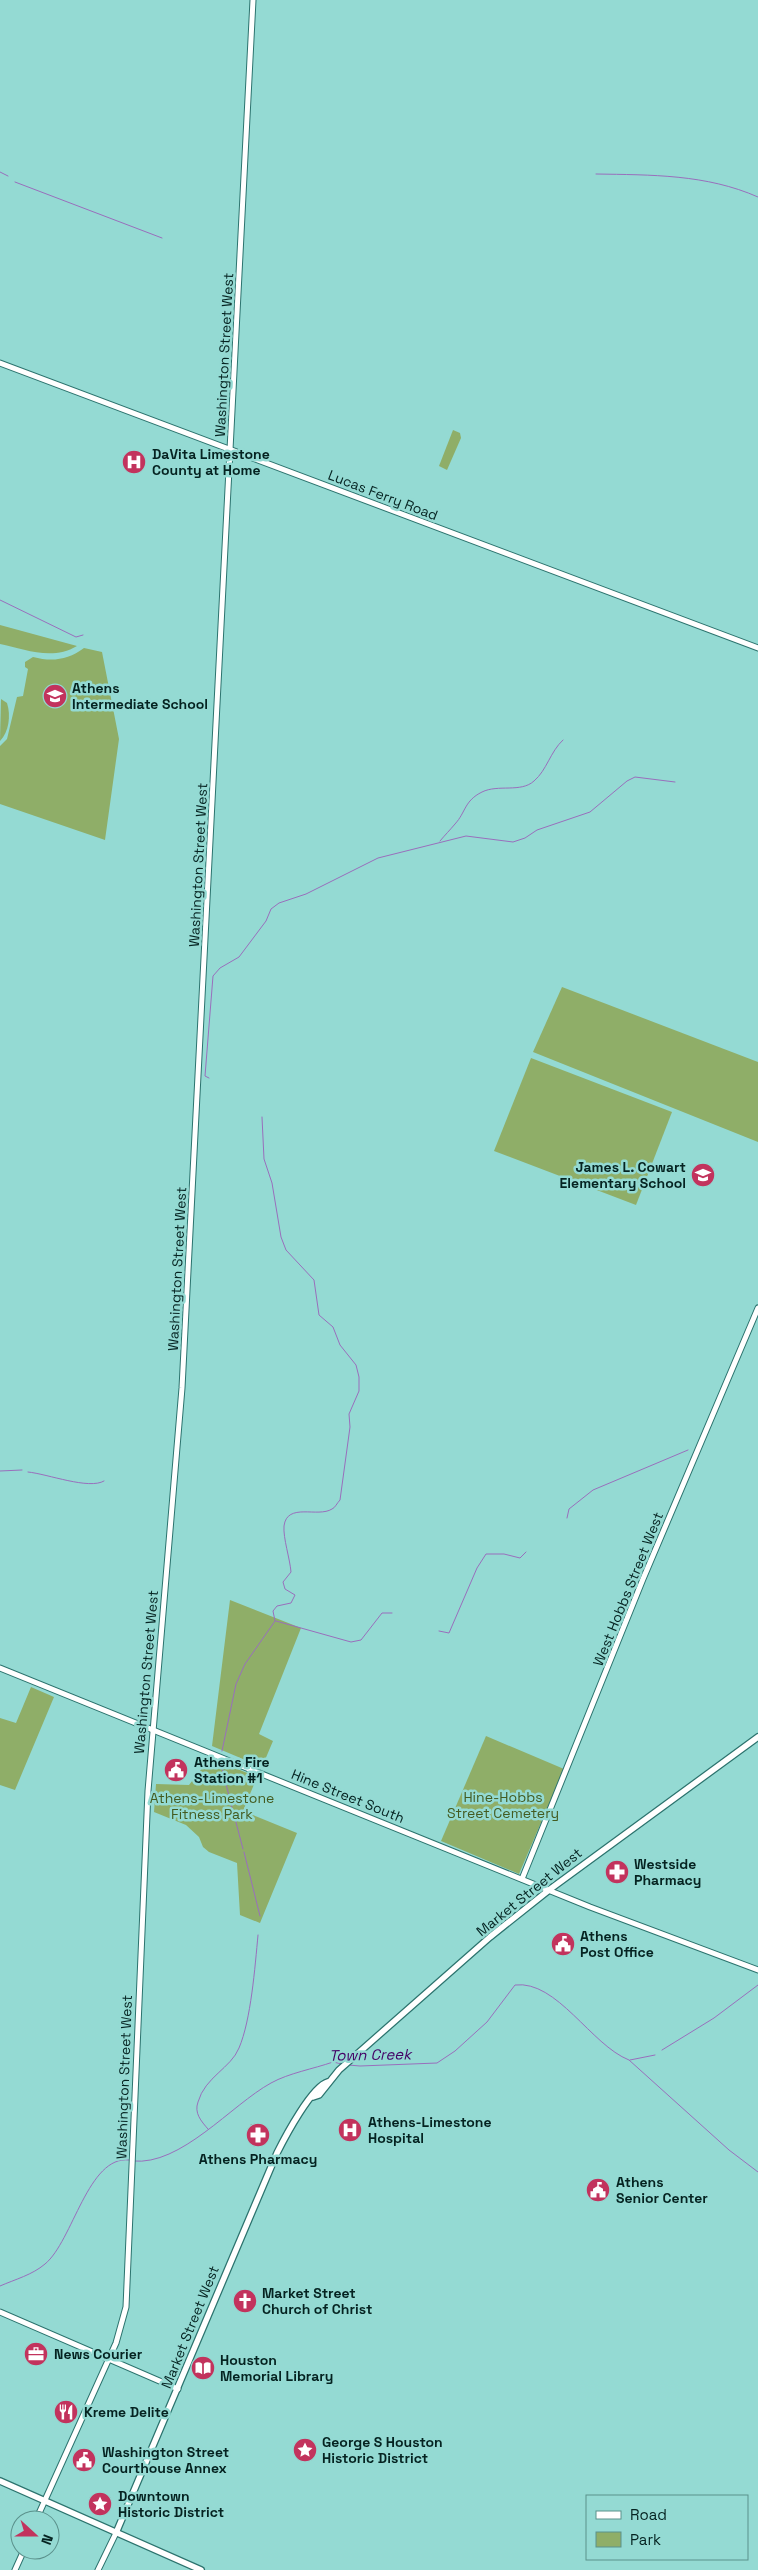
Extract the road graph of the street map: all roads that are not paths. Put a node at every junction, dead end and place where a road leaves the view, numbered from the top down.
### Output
1 (253, 0) edge
2 (0, 363) edge
3 (230, 449) junction
4 (758, 648) edge
5 (758, 1308) edge
6 (0, 1668) edge
7 (153, 1729) junction
8 (758, 1737) edge
9 (522, 1878) junction
10 (549, 1890) junction
11 (758, 1970) edge
12 (0, 2312) edge
13 (109, 2360) junction
14 (178, 2389) junction
15 (0, 2481) edge
16 (44, 2502) junction
17 (40, 2510) edge
18 (116, 2534) junction
19 (98, 2570) edge
20 (201, 2570) edge

1 - 3 street, Washington Street West
2 - 3 street, Lucas Ferry Road
3 - 4 street, Lucas Ferry Road
3 - 7 street, Washington Street West
5 - 9 street, West Hobbs Street West
6 - 7 street, Hine Street South
7 - 9 street, Hine Street South
7 - 13 street, Washington Street West
8 - 10 main road, Market Street West
9 - 10 street, Hine Street South
10 - 11 street, Hine Street South
10 - 14 main road, Market Street West
12 - 13 street
13 - 14 street
13 - 16 street, Washington Street West
14 - 18 main road, Market Street West
15 - 16 main road
16 - 17 street, Washington Street West
16 - 18 main road
18 - 19 street, Market Street West
18 - 20 main road

